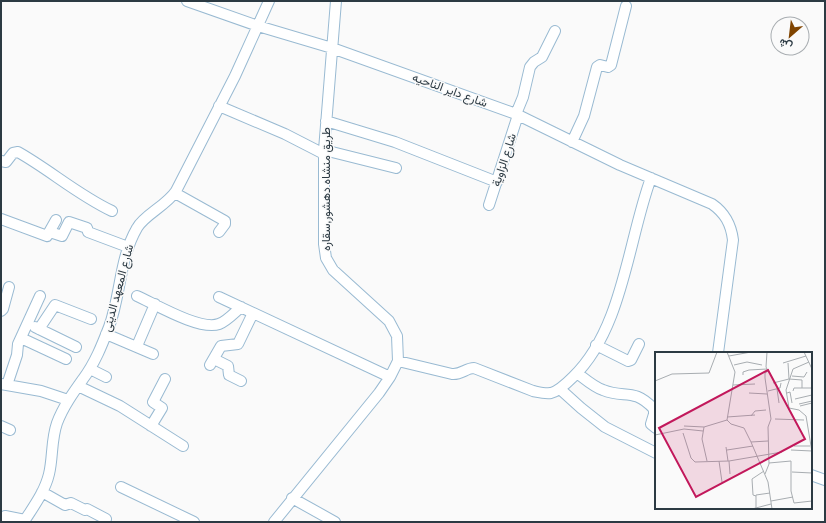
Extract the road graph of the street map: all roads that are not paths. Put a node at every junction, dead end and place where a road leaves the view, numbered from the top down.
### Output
1 (187, 1) edge
2 (269, 1) edge
3 (336, 1) edge
4 (626, 6) dead end
5 (258, 26) junction
6 (554, 31) dead end
7 (332, 48) junction
8 (219, 106) junction
9 (517, 114) junction
10 (326, 121) junction
11 (572, 142) junction
12 (324, 152) junction
13 (2, 164) edge
14 (396, 168) dead end
15 (650, 178) junction
16 (497, 182) junction
17 (175, 193) junction
18 (489, 205) dead end
19 (112, 211) dead end
20 (1, 219) edge
21 (56, 220) dead end
22 (50, 232) junction
23 (220, 232) dead end
24 (128, 247) junction
25 (10, 287) dead end
26 (40, 296) dead end
27 (137, 296) dead end
28 (219, 297) dead end
29 (155, 304) junction
30 (241, 307) junction
31 (1, 311) edge
32 (253, 313) junction
33 (91, 319) dead end
34 (27, 324) junction
35 (39, 329) junction
36 (106, 334) junction
37 (21, 338) junction
38 (639, 344) dead end
39 (596, 345) junction
40 (137, 346) junction
41 (76, 347) dead end
42 (718, 352) edge
43 (153, 354) dead end
44 (66, 359) dead end
45 (398, 360) junction
46 (90, 369) junction
47 (577, 373) junction
48 (106, 377) dead end
49 (390, 377) junction
50 (165, 379) dead end
51 (241, 381) dead end
52 (4, 385) edge
53 (78, 386) junction
54 (560, 389) junction
55 (68, 400) junction
56 (151, 426) junction
57 (655, 427) edge
58 (183, 446) dead end
59 (655, 452) edge
60 (812, 475) edge
61 (825, 480) edge
62 (121, 487) dead end
63 (42, 492) junction
64 (292, 498) junction
65 (1, 519) edge
66 (106, 519) dead end
67 (333, 521) edge
68 (194, 522) edge
69 (274, 522) edge

1 - 5 street, شارع داير الناحيه
2 - 5 street, شارع المعهد الدينى
3 - 7 street, طريق منشاه دهشور,سقاره
4 - 11 street
5 - 7 street, شارع داير الناحيه
5 - 8 street, شارع المعهد الدينى
6 - 9 street, شارع الزاوية
7 - 9 street, شارع داير الناحيه
7 - 10 street, طريق منشاه دهشور,سقاره
8 - 12 street
8 - 17 street, شارع المعهد الدينى
9 - 11 street, شارع داير الناحيه
9 - 16 street, شارع الزاوية
10 - 12 street, طريق منشاه دهشور,سقاره
10 - 16 street
11 - 15 street, شارع داير الناحيه
12 - 14 street
12 - 45 street, طريق منشاه دهشور,سقاره
13 - 19 street
15 - 39 street
15 - 42 street, شارع داير الناحيه
16 - 18 street, شارع الزاوية
17 - 23 street
17 - 24 street, شارع المعهد الدينى
20 - 22 street
21 - 22 street
22 - 24 street
24 - 36 street, شارع المعهد الدينى
25 - 31 street
26 - 34 street
27 - 29 street
28 - 30 street
29 - 30 street
29 - 40 street
30 - 32 street
32 - 49 street
32 - 51 street
33 - 35 street
34 - 35 street
34 - 37 street
35 - 41 street
36 - 40 street
36 - 46 street, شارع المعهد الدينى
37 - 44 street
37 - 52 street
38 - 39 street
39 - 47 street
40 - 43 street
45 - 49 street, طريق منشاه دهشور,سقاره
45 - 54 street
46 - 48 street
46 - 53 street, شارع المعهد الدينى
47 - 54 street
47 - 57 street
49 - 64 street, طريق منشاه دهشور,سقاره
50 - 56 street
52 - 55 street
53 - 55 street, شارع المعهد الدينى
53 - 56 street
54 - 59 street
55 - 63 street, شارع المعهد الدينى
56 - 58 street
60 - 61 street
62 - 68 street
63 - 65 street, شارع المعهد الدينى
63 - 66 street
64 - 67 street
64 - 69 street, طريق منشاه دهشور,سقاره

